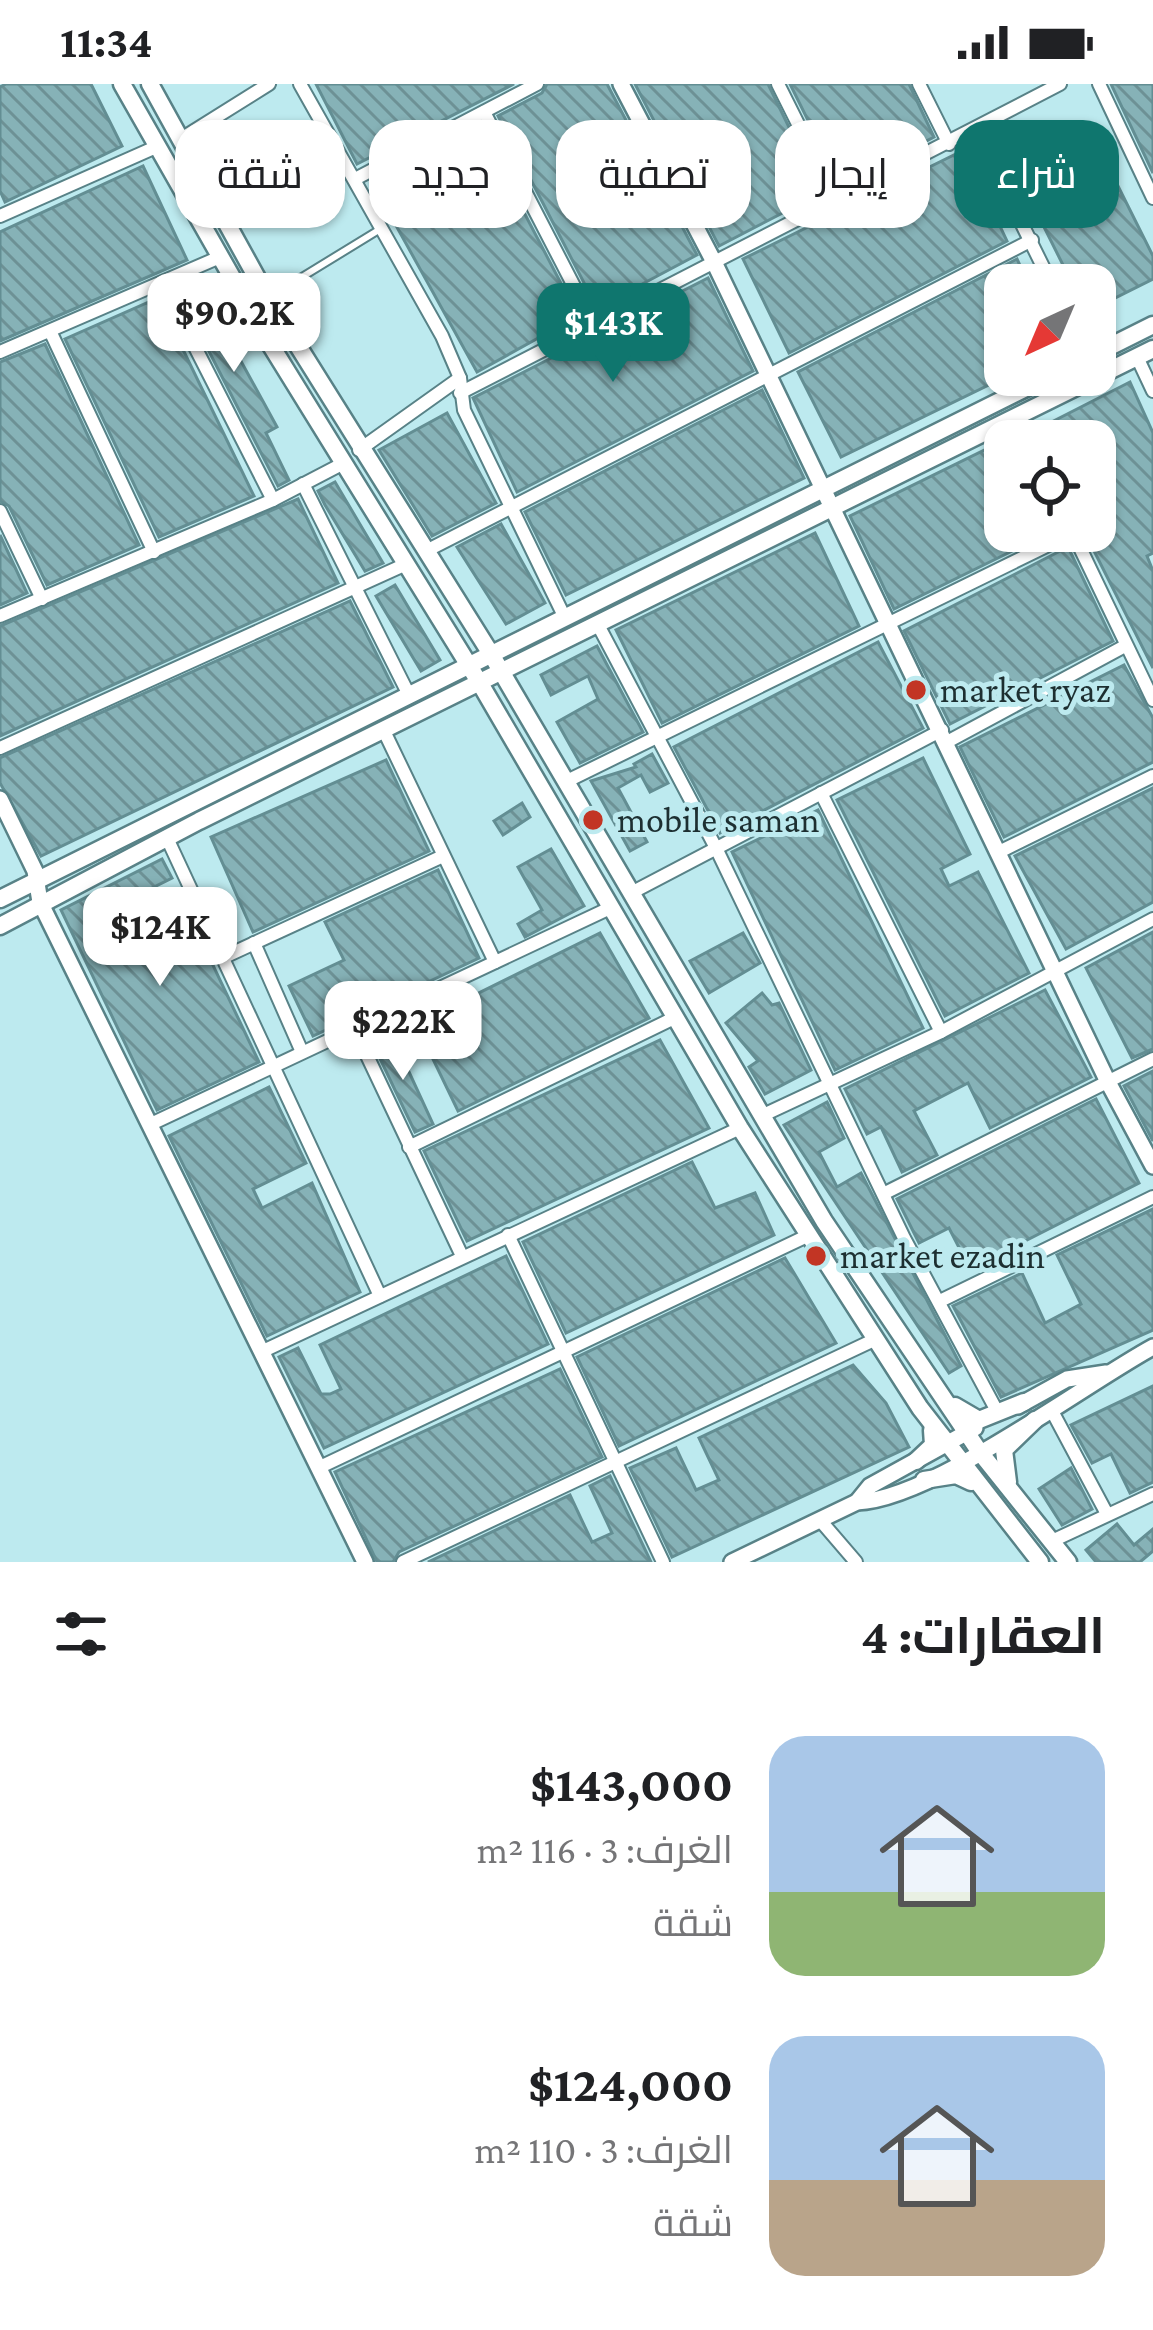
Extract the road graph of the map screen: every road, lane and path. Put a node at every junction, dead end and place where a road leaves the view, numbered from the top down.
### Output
1 (122, 84) edge
2 (150, 84) edge
3 (269, 84) edge
4 (300, 84) edge
5 (538, 84) edge
6 (621, 84) edge
7 (778, 84) edge
8 (919, 84) edge
9 (1060, 84) edge
10 (1099, 84) edge
11 (484, 112) junction
12 (212, 120) edge
13 (796, 120) edge
14 (994, 120) edge
15 (175, 129) edge
16 (954, 141) edge
17 (949, 144) junction
18 (156, 147) junction
19 (930, 154) edge
20 (355, 179) junction
21 (1149, 181) edge
22 (1153, 198) edge
23 (369, 204) edge
24 (0, 216) edge
25 (229, 228) edge
26 (380, 228) edge
27 (382, 228) edge
28 (784, 228) edge
29 (1026, 228) edge
30 (1032, 240) junction
31 (220, 257) junction
32 (714, 262) junction
33 (1043, 264) edge
34 (163, 284) junction
35 (268, 298) junction
36 (593, 323) junction
37 (1153, 325) edge
38 (51, 333) junction
39 (1127, 338) junction
40 (1116, 344) edge
41 (0, 352) edge
42 (1145, 353) edge
43 (768, 376) junction
44 (460, 386) junction
45 (1153, 391) edge
46 (1010, 396) edge
47 (1015, 416) junction
48 (1017, 420) edge
49 (359, 450) junction
50 (342, 464) junction
51 (302, 484) junction
52 (822, 490) junction
53 (273, 500) junction
54 (506, 506) junction
55 (831, 510) junction
56 (0, 511) edge
57 (426, 551) junction
58 (154, 552) junction
59 (1032, 552) edge
60 (1081, 552) edge
61 (404, 566) junction
62 (355, 585) junction
63 (41, 599) junction
64 (0, 616) edge
65 (565, 617) junction
66 (597, 623) junction
67 (886, 625) junction
68 (1125, 646) junction
69 (491, 654) junction
70 (469, 665) junction
71 (501, 672) junction
72 (481, 685) junction
73 (409, 695) junction
74 (1153, 700) edge
75 (383, 731) junction
76 (944, 736) junction
77 (656, 740) junction
78 (0, 748) edge
79 (1153, 776) edge
80 (565, 782) junction
81 (821, 793) junction
82 (0, 799) edge
83 (167, 838) junction
84 (716, 848) junction
85 (999, 852) junction
86 (443, 856) junction
87 (38, 880) junction
88 (631, 893) junction
89 (0, 899) edge
90 (40, 902) junction
91 (610, 908) junction
92 (1153, 919) edge
93 (0, 926) edge
94 (254, 944) junction
95 (222, 958) junction
96 (495, 962) junction
97 (1056, 970) junction
98 (674, 1018) junction
99 (354, 1028) junction
100 (940, 1032) junction
101 (302, 1052) junction
102 (1153, 1059) edge
103 (275, 1065) junction
104 (1108, 1082) junction
105 (829, 1085) junction
106 (761, 1115) junction
107 (151, 1124) junction
108 (740, 1128) junction
109 (409, 1147) junction
110 (1153, 1166) edge
111 (885, 1193) junction
112 (1153, 1197) edge
113 (508, 1234) junction
114 (807, 1236) junction
115 (462, 1256) junction
116 (380, 1296) junction
117 (940, 1301) junction
118 (877, 1339) junction
119 (1153, 1347) edge
120 (261, 1352) junction
121 (565, 1353) junction
122 (1106, 1373) junction
123 (928, 1375) junction
124 (1024, 1402) junction
125 (920, 1408) junction
126 (998, 1413) junction
127 (1043, 1416) junction
128 (967, 1432) junction
129 (946, 1445) junction
130 (979, 1451) junction
131 (916, 1461) junction
132 (958, 1462) junction
133 (618, 1464) junction
134 (318, 1468) junction
135 (924, 1480) junction
136 (1153, 1494) edge
137 (1018, 1498) junction
138 (857, 1502) junction
139 (1001, 1514) junction
140 (1107, 1514) junction
141 (820, 1520) junction
142 (1052, 1541) junction
143 (365, 1562) edge
144 (403, 1562) edge
145 (662, 1562) edge
146 (732, 1562) edge
147 (856, 1562) edge
148 (1040, 1562) edge
149 (1068, 1562) edge

1 - 18 main road
2 - 15 main road
3 - 12 street
4 - 20 street
5 - 11 street
6 - 32 street
7 - 13 street
8 - 17 street
9 - 14 street
10 - 21 street
11 - 20 street
11 - 36 street
16 - 17 street
17 - 19 street
18 - 24 street
18 - 31 main road
20 - 23 street
21 - 22 street
25 - 35 main road
26 - 35 lane
27 - 44 street
28 - 32 street
29 - 30 street
30 - 33 street
30 - 43 street
31 - 34 street
31 - 50 main road
32 - 36 street
32 - 43 street
34 - 38 street
34 - 53 street
35 - 49 main road
36 - 44 street
37 - 39 main road
38 - 41 street
38 - 58 street
39 - 40 main road
39 - 42 main road
42 - 45 street
42 - 47 main road
43 - 52 street
43 - 54 street
44 - 49 street
44 - 54 street
46 - 52 main road
47 - 48 street
47 - 55 main road
49 - 57 main road
50 - 51 street
50 - 61 main road
51 - 53 street
51 - 62 street
52 - 55 street
52 - 65 main road
53 - 58 street
54 - 57 street
54 - 65 street
55 - 66 main road
55 - 67 street
56 - 63 street
57 - 69 main road
58 - 63 street
59 - 67 street
60 - 68 street
61 - 62 street
61 - 70 main road
62 - 73 street
62 - 78 street
63 - 64 street
65 - 69 main road
66 - 71 main road
66 - 77 street
67 - 76 street
67 - 77 street
68 - 74 street
68 - 76 street
69 - 70 main road
69 - 71 main road
70 - 72 main road
70 - 73 main road
71 - 72 main road
71 - 80 main road
72 - 75 main road
72 - 91 main road
73 - 87 main road
75 - 83 main road
75 - 86 street
76 - 81 street
76 - 85 street
77 - 80 street
77 - 84 street
79 - 85 street
80 - 88 main road
81 - 84 street
81 - 100 street
82 - 87 street
83 - 90 main road
83 - 95 street
84 - 88 street
84 - 105 street
85 - 97 street
86 - 94 street
86 - 96 street
87 - 89 main road
87 - 90 street
88 - 106 main road
90 - 93 main road
90 - 107 street
91 - 96 street
91 - 98 main road
92 - 97 street
94 - 95 street
94 - 101 street
95 - 103 street
96 - 99 street
97 - 100 street
97 - 104 street
98 - 108 main road
98 - 109 street
99 - 101 street
99 - 109 street
100 - 105 street
101 - 103 street
102 - 104 street
103 - 107 street
103 - 116 street
104 - 110 street
104 - 111 street
105 - 106 street
105 - 111 street
106 - 123 main road
107 - 120 street
108 - 113 street
108 - 114 main road
109 - 115 street
111 - 117 street
112 - 117 street
113 - 115 street
113 - 121 street
114 - 118 main road
114 - 121 street
115 - 116 street
116 - 120 street
117 - 126 street
118 - 125 main road
118 - 133 street
119 - 122 street
120 - 134 street
121 - 133 street
121 - 134 street
122 - 124 street
122 - 127 street
123 - 126 main road
123 - 128 main road
124 - 126 main road
124 - 128 street
125 - 129 main road
125 - 131 main road
127 - 130 street
127 - 137 main road
127 - 140 street
128 - 129 street
128 - 130 main road
129 - 131 street
129 - 132 main road
130 - 132 street
130 - 137 main road
131 - 138 street
132 - 135 street
132 - 139 main road
133 - 144 street
133 - 145 street
134 - 143 street
135 - 138 street
135 - 139 main road
136 - 140 street
137 - 142 main road
138 - 141 street
139 - 148 main road
140 - 142 street
141 - 146 street
141 - 147 street
142 - 149 main road

